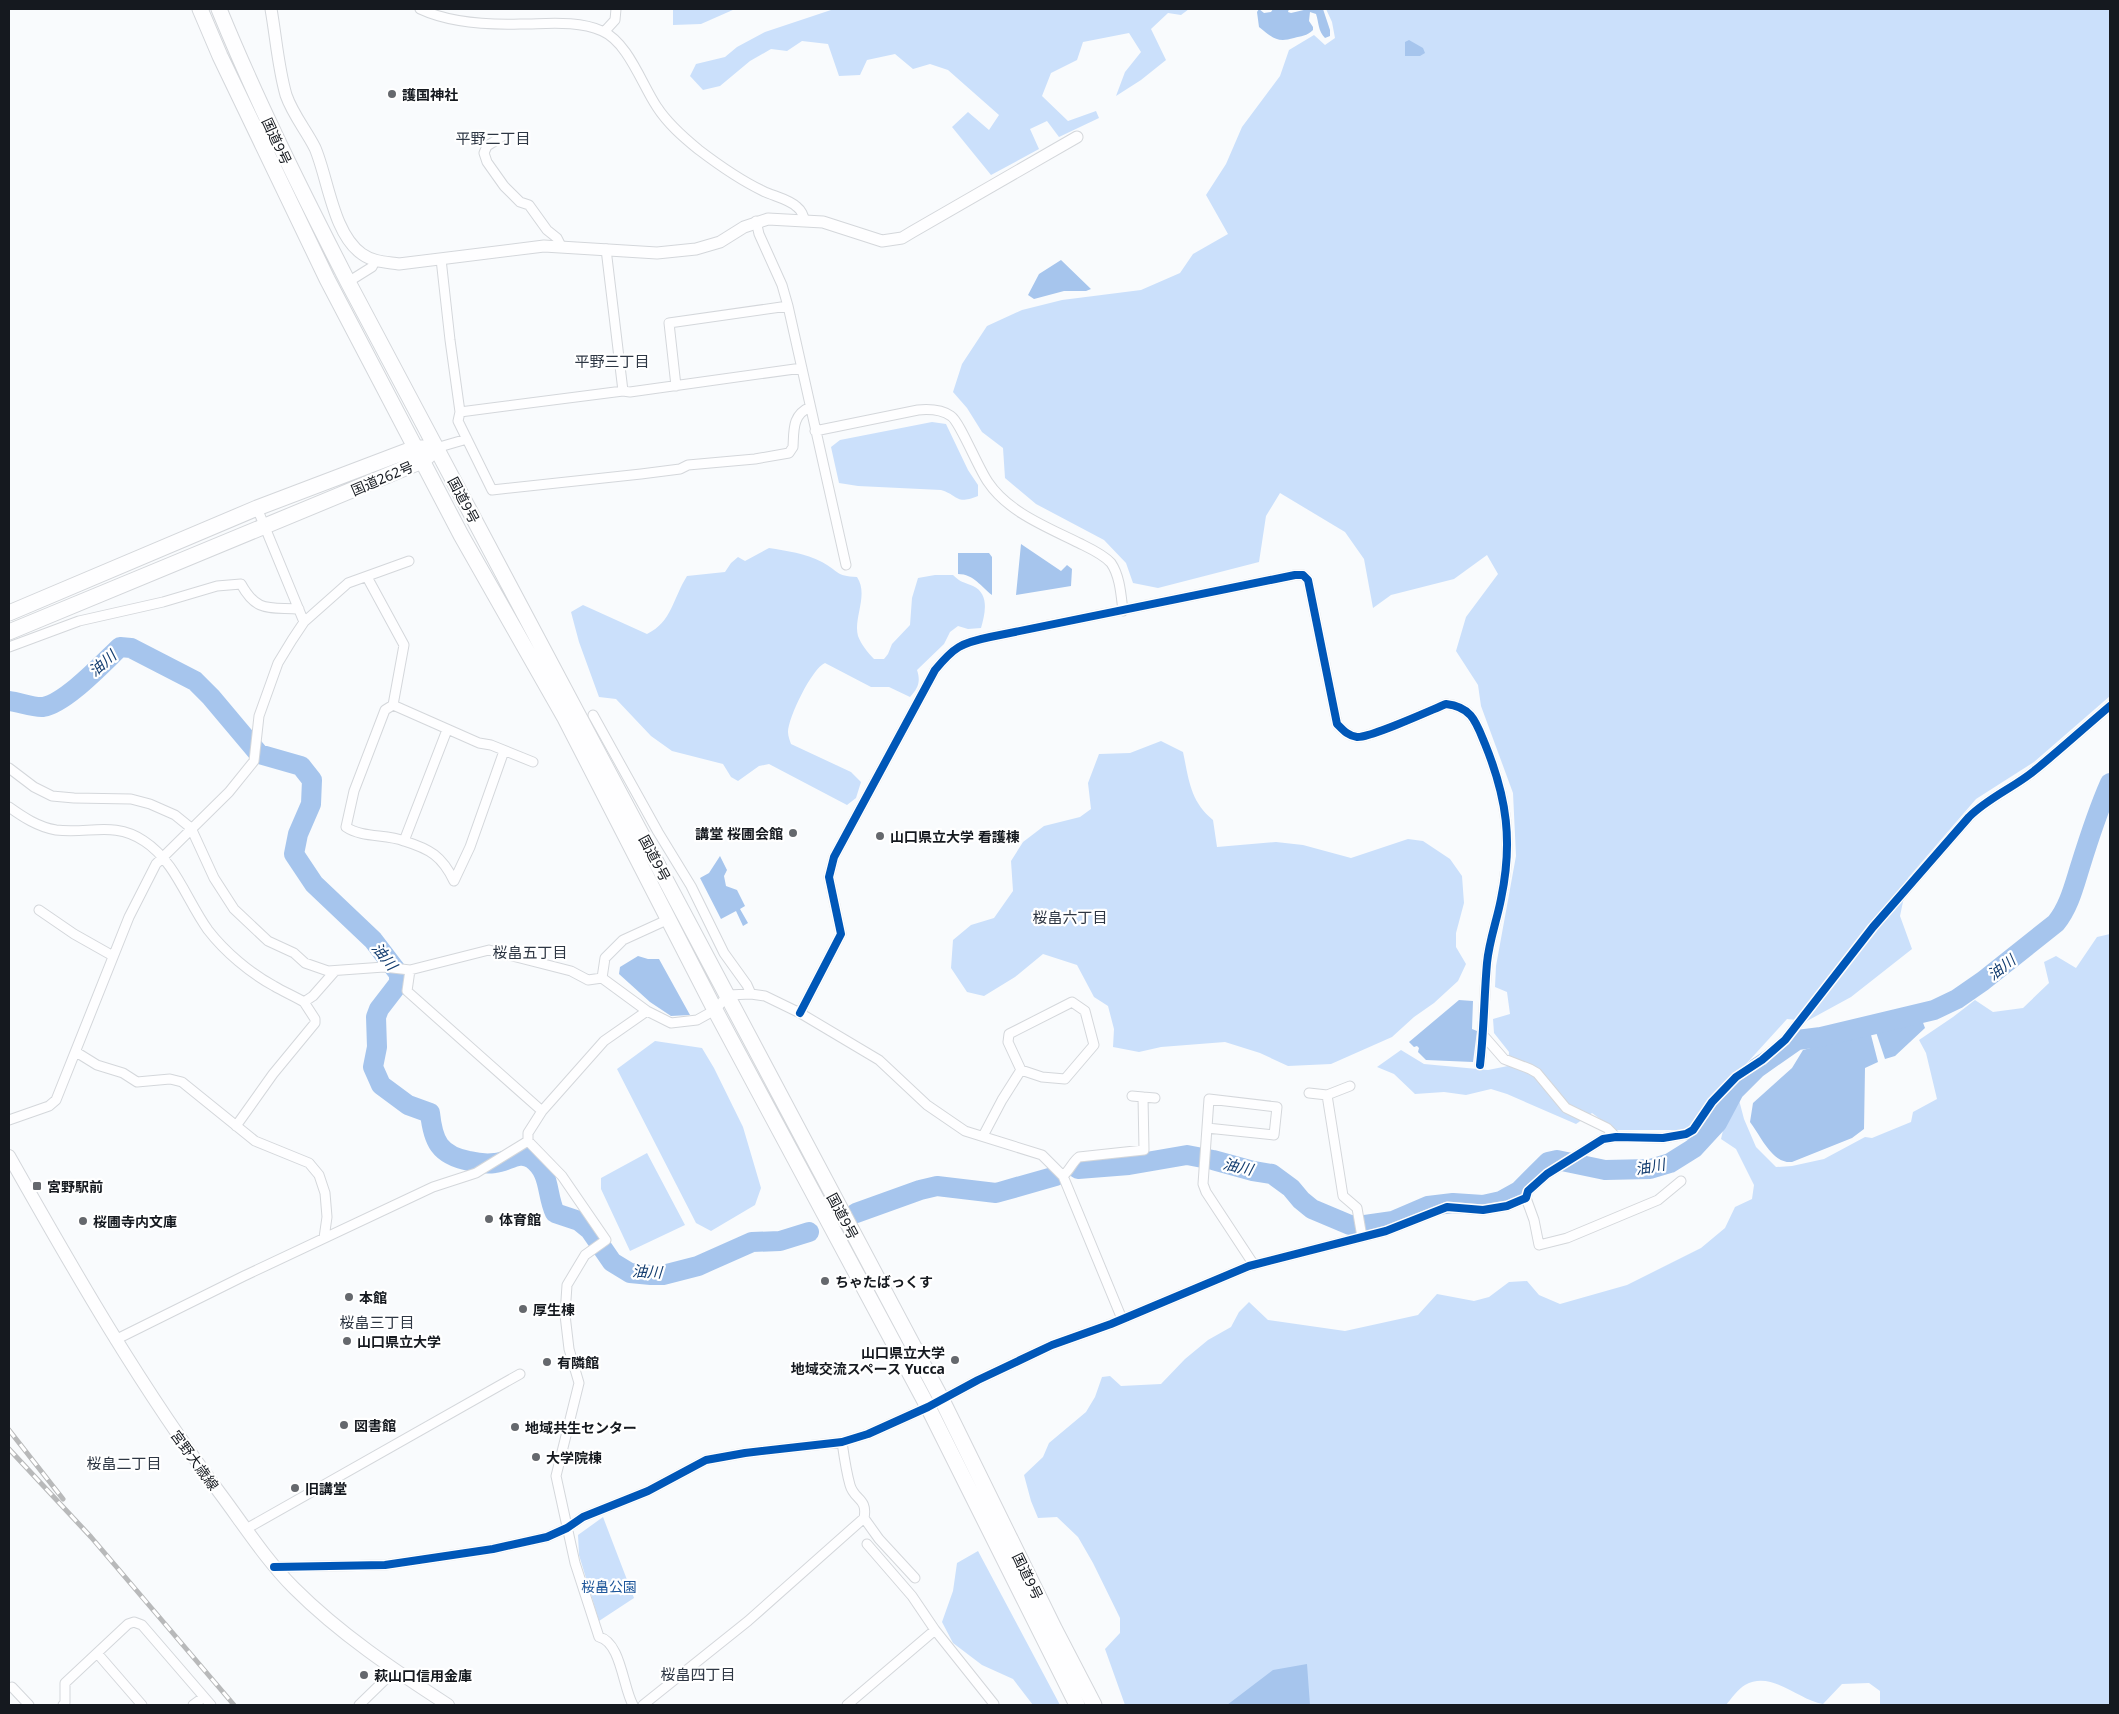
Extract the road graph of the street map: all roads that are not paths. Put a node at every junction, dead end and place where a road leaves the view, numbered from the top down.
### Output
1 (200, 9) edge
2 (219, 9) edge
3 (271, 9) edge
4 (420, 9) edge
5 (616, 9) edge
6 (440, 13) edge
7 (604, 32) junction
8 (503, 136) dead end
9 (1077, 137) dead end
10 (804, 220) junction
11 (756, 222) junction
12 (561, 246) junction
13 (606, 249) junction
14 (441, 259) junction
15 (375, 261) junction
16 (348, 282) junction
17 (788, 306) junction
18 (802, 368) junction
19 (676, 386) junction
20 (624, 391) junction
21 (810, 407) junction
22 (460, 412) junction
23 (816, 431) junction
24 (467, 439) junction
25 (436, 448) junction
26 (418, 455) junction
27 (257, 508) junction
28 (264, 527) junction
29 (409, 561) dead end
30 (846, 565) dead end
31 (367, 577) junction
32 (299, 609) junction
33 (1123, 611) junction
34 (9, 613) edge
35 (304, 622) junction
36 (9, 632) edge
37 (9, 647) edge
38 (393, 705) junction
39 (2110, 706) edge
40 (593, 715) dead end
41 (447, 730) junction
42 (504, 751) junction
43 (533, 762) dead end
44 (9, 768) edge
45 (9, 807) edge
46 (191, 828) junction
47 (404, 841) junction
48 (162, 858) junction
49 (38, 910) dead end
50 (668, 919) junction
51 (113, 956) junction
52 (335, 970) junction
53 (410, 970) junction
54 (602, 978) junction
55 (751, 994) junction
56 (728, 995) junction
57 (304, 1002) junction
58 (715, 1010) junction
59 (647, 1011) junction
60 (800, 1013) junction
61 (1484, 1035) junction
62 (76, 1052) junction
63 (1480, 1065) dead end
64 (1021, 1070) junction
65 (1350, 1086) dead end
66 (1309, 1093) dead end
67 (1327, 1095) junction
68 (1132, 1096) dead end
69 (1143, 1097) junction
70 (1155, 1098) dead end
71 (542, 1112) junction
72 (9, 1120) edge
73 (236, 1126) junction
74 (1206, 1128) junction
75 (983, 1136) junction
76 (1616, 1137) junction
77 (528, 1142) junction
78 (9, 1156) edge
79 (1063, 1176) junction
80 (1681, 1181) dead end
81 (1526, 1198) junction
82 (1362, 1237) junction
83 (324, 1238) junction
84 (1254, 1265) junction
85 (1122, 1319) junction
86 (115, 1340) junction
87 (520, 1374) dead end
88 (942, 1400) junction
89 (928, 1407) junction
90 (842, 1442) junction
91 (864, 1518) junction
92 (567, 1528) junction
93 (246, 1529) junction
94 (867, 1544) dead end
95 (274, 1567) junction
96 (915, 1578) dead end
97 (935, 1630) junction
98 (97, 1653) junction
99 (395, 1670) junction
100 (12, 1687) dead end
101 (204, 1697) junction
102 (994, 1704) dead end
103 (28, 1705) edge
104 (65, 1705) edge
105 (142, 1705) edge
106 (193, 1705) edge
107 (211, 1705) edge
108 (360, 1705) edge
109 (448, 1705) edge
110 (633, 1705) edge
111 (643, 1705) edge
112 (847, 1705) edge
113 (1077, 1705) edge
114 (1094, 1705) edge

1 - 26 highway, 国道9号
2 - 16 highway, 国道9号
3 - 15 street
4 - 6 street
5 - 7 street
6 - 7 street
7 - 10 street
8 - 12 street
9 - 10 street
10 - 11 street
11 - 13 street
11 - 17 street
12 - 13 street
12 - 14 street
13 - 20 street
14 - 15 street
14 - 22 street
15 - 16 street
16 - 25 highway, 国道9号
17 - 18 street
17 - 19 street
18 - 19 street
18 - 21 street
19 - 20 street
20 - 22 street
21 - 23 street
21 - 24 street
22 - 24 street
23 - 30 street
23 - 33 street
24 - 25 street
25 - 26 highway, 国道262号
25 - 56 highway, 国道9号
26 - 27 highway, 国道262号
26 - 28 highway, 国道262号
26 - 50 highway, 国道9号
27 - 28 street
27 - 34 highway, 国道262号
28 - 32 street
28 - 36 highway, 国道262号
29 - 31 street
31 - 35 street
31 - 38 street
32 - 35 street
32 - 37 street
33 - 60 street
33 - 61 street
35 - 46 street
38 - 41 street
38 - 47 street
39 - 76 street
40 - 55 street
41 - 42 street
41 - 47 street
42 - 43 street
42 - 47 street
44 - 46 street
45 - 48 street
46 - 48 street
46 - 52 street
48 - 51 street
48 - 57 street
49 - 51 street
50 - 54 street
50 - 58 highway, 国道9号
51 - 62 street
52 - 53 street
52 - 57 street
53 - 54 street
53 - 71 street
54 - 59 street
55 - 56 street
55 - 60 street
56 - 58 street
56 - 88 highway, 国道9号
57 - 73 street
58 - 59 street
58 - 89 highway, 国道9号
59 - 71 street
60 - 75 street
61 - 63 street
61 - 76 street
62 - 72 street
62 - 73 street
64 - 64 street
64 - 75 street
65 - 67 street
66 - 67 street
67 - 82 street
68 - 69 street
69 - 70 street
69 - 79 street
71 - 77 street
73 - 83 street
74 - 74 street
74 - 84 street
75 - 79 street
76 - 81 street
77 - 83 street
77 - 92 street
78 - 86 main road, 宮野大歳線
79 - 85 street
80 - 81 street
81 - 82 street
82 - 84 street
83 - 86 street
84 - 85 street
85 - 88 street
86 - 93 main road, 宮野大歳線
87 - 93 street
88 - 89 street
88 - 114 highway, 国道9号
89 - 90 street
89 - 113 highway, 国道9号
90 - 91 street
90 - 92 street
91 - 96 street
91 - 111 street
92 - 95 street
92 - 110 street
93 - 95 main road, 宮野大歳線
94 - 97 street
95 - 99 main road, 宮野大歳線
97 - 102 street
97 - 112 street
98 - 101 street
98 - 104 street
98 - 105 street
99 - 108 street
99 - 109 main road, 宮野大歳線
100 - 103 street
101 - 106 street
101 - 107 street

